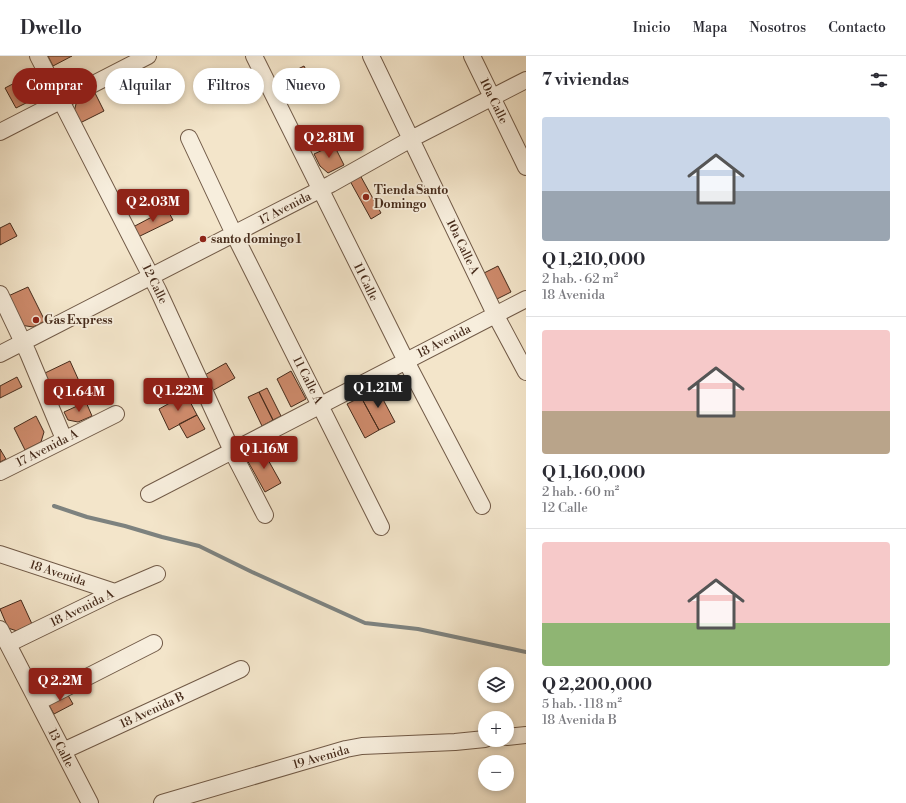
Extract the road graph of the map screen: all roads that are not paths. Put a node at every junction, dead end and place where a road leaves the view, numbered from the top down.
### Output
1 (38, 56) edge
2 (148, 56) edge
3 (254, 56) edge
4 (371, 56) edge
5 (472, 56) edge
6 (44, 68) edge
7 (526, 80) edge
8 (97, 82) edge
9 (492, 96) junction
10 (53, 104) edge
11 (63, 104) edge
12 (0, 132) edge
13 (189, 138) dead end
14 (411, 139) junction
15 (526, 167) edge
16 (320, 189) junction
17 (234, 234) junction
18 (151, 277) junction
19 (0, 294) edge
20 (526, 299) edge
21 (495, 314) junction
22 (23, 342) junction
23 (0, 354) edge
24 (406, 361) junction
25 (526, 372) edge
26 (320, 405) junction
27 (116, 414) dead end
28 (64, 439) junction
29 (232, 451) junction
30 (0, 472) edge
31 (149, 494) dead end
32 (482, 506) dead end
33 (265, 515) dead end
34 (381, 527) dead end
35 (0, 554) edge
36 (157, 574) dead end
37 (115, 592) junction
38 (0, 629) edge
39 (154, 643) dead end
40 (8, 644) junction
41 (240, 669) dead end
42 (38, 702) junction
43 (526, 735) edge
44 (514, 736) edge
45 (478, 739) edge
46 (63, 751) junction
47 (90, 803) edge
48 (162, 803) edge

1 - 6 street, 12 Calle
2 - 8 street
3 - 16 street, 11 Calle
4 - 14 street, 10a Calle A
5 - 9 street, 10a Calle
7 - 9 street, 17 Avenida
9 - 14 street, 17 Avenida
9 - 15 street, 10a Calle
10 - 12 street
11 - 18 street, 12 Calle
13 - 17 street, 11 Calle A
14 - 16 street, 17 Avenida
14 - 21 street, 10a Calle A
16 - 17 street, 17 Avenida
16 - 24 street, 11 Calle
17 - 18 street, 17 Avenida
17 - 26 street, 11 Calle A
18 - 22 street, 17 Avenida
18 - 29 street, 12 Calle
19 - 22 street
20 - 21 street, 18 Avenida
21 - 24 street, 18 Avenida
21 - 25 street, 10a Calle A
22 - 23 street, 17 Avenida
22 - 28 street
24 - 26 street, 18 Avenida
24 - 32 street, 11 Calle
26 - 29 street, 18 Avenida
26 - 34 street, 11 Calle A
27 - 28 street, 17 Avenida A
28 - 30 street, 17 Avenida A
29 - 31 street, 18 Avenida
29 - 33 street, 12 Calle
35 - 37 street, 18 Avenida
36 - 37 street, 18 Avenida A
37 - 40 street, 18 Avenida A
38 - 40 street, 13 Calle
39 - 42 street
40 - 42 street, 13 Calle
41 - 46 street, 18 Avenida B
42 - 46 street, 13 Calle
43 - 44 street
45 - 48 street, 19 Avenida
46 - 47 street, 13 Calle

